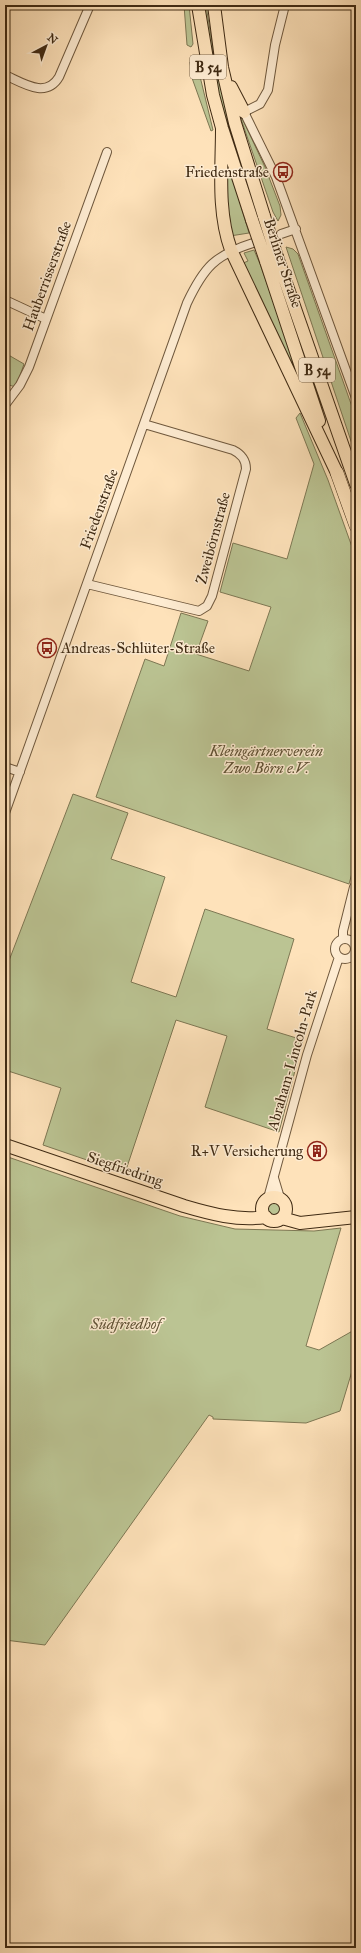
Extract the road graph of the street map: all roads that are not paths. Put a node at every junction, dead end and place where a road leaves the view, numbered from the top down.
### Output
1 (90, 5) edge
2 (198, 5) edge
3 (214, 5) edge
4 (285, 5) edge
5 (222, 67) junction
6 (5, 75) edge
7 (244, 112) junction
8 (222, 128) junction
9 (107, 152) dead end
10 (296, 229) junction
11 (280, 234) dead end
12 (253, 243) dead end
13 (231, 250) junction
14 (5, 300) edge
15 (46, 319) junction
16 (356, 398) edge
17 (5, 405) edge
18 (144, 424) junction
19 (337, 474) junction
20 (356, 484) edge
21 (356, 526) edge
22 (87, 584) junction
23 (5, 768) edge
24 (20, 772) junction
25 (5, 813) edge
26 (354, 887) dead end
27 (343, 939) junction
28 (340, 957) junction
29 (5, 1145) edge
30 (274, 1208) junction
31 (356, 1217) edge

1 - 6 street
2 - 8 main road, Berliner Straße / B 54
3 - 5 main road, Berliner Straße / B 54
4 - 7 street
5 - 7 main road
5 - 20 main road, Berliner Straße / B 54, bridge
7 - 10 street
8 - 13 main road
8 - 19 main road, Berliner Straße / B 54, bridge
9 - 15 street, Hauberrisserstraße
10 - 11 street
10 - 16 street
12 - 13 street, Friedenstraße
13 - 18 street, Friedenstraße
13 - 19 main road
14 - 15 street
15 - 17 street, Hauberrisserstraße
18 - 22 street, Friedenstraße
18 - 22 street, Zweibörnstraße
19 - 21 highway, Berliner Straße / B 54
22 - 24 street, Friedenstraße
23 - 24 street
24 - 25 street, Friedenstraße
26 - 27 street, Abraham-Lincoln-Park
27 - 28 street, Abraham-Lincoln-Park
27 - 28 street
28 - 30 street, Abraham-Lincoln-Park
29 - 30 main road, Siegfriedring
30 - 31 main road, Siegfriedring

